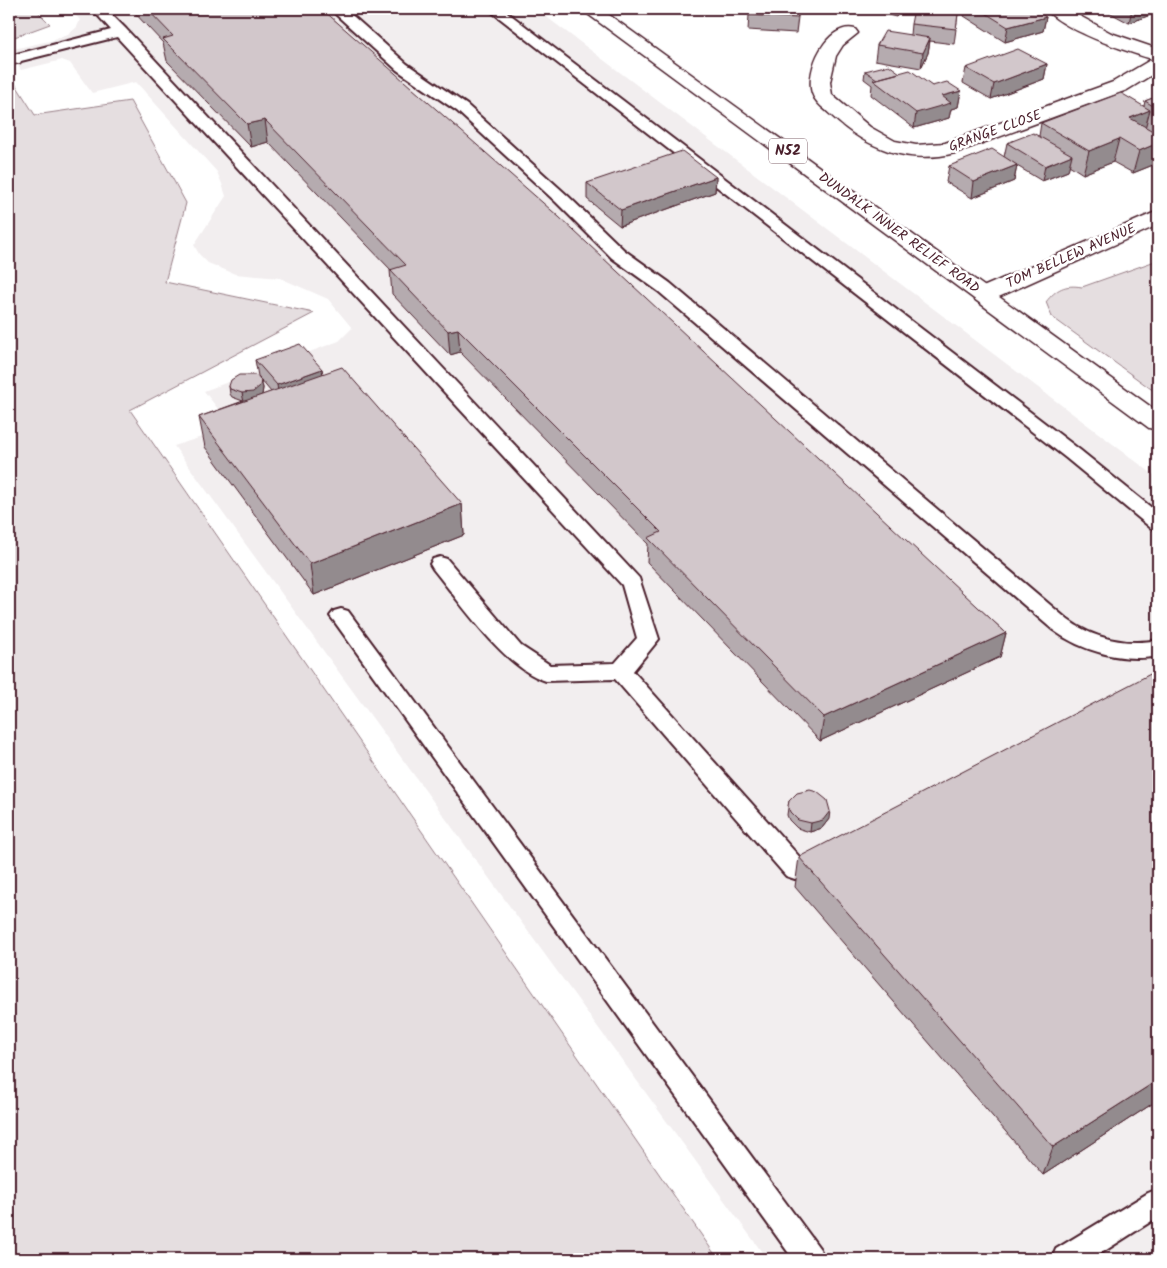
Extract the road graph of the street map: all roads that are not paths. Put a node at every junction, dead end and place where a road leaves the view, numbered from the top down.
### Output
1 (99, 9) edge
2 (336, 9) edge
3 (495, 9) edge
4 (590, 9) edge
5 (1055, 9) edge
6 (121, 32) junction
7 (849, 33) dead end
8 (1158, 55) edge
9 (11, 59) edge
10 (1158, 63) edge
11 (1158, 217) edge
12 (984, 295) junction
13 (1158, 423) edge
14 (1158, 523) edge
15 (440, 564) dead end
16 (340, 616) dead end
17 (1158, 648) edge
18 (621, 671) junction
19 (794, 869) dead end
20 (1158, 1202) edge
21 (810, 1259) edge
22 (1066, 1259) edge

1 - 6 lane
2 - 17 lane
3 - 14 lane
4 - 12 street, DUNDALK INNER RELIEF ROAD / N52
5 - 8 street
6 - 9 lane
6 - 18 lane
7 - 10 street, GRANGE CLOSE
11 - 12 street, TOM BELLEW AVENUE
12 - 13 street, DUNDALK INNER RELIEF ROAD / N52
15 - 18 lane
16 - 21 lane
18 - 19 lane
20 - 22 lane

